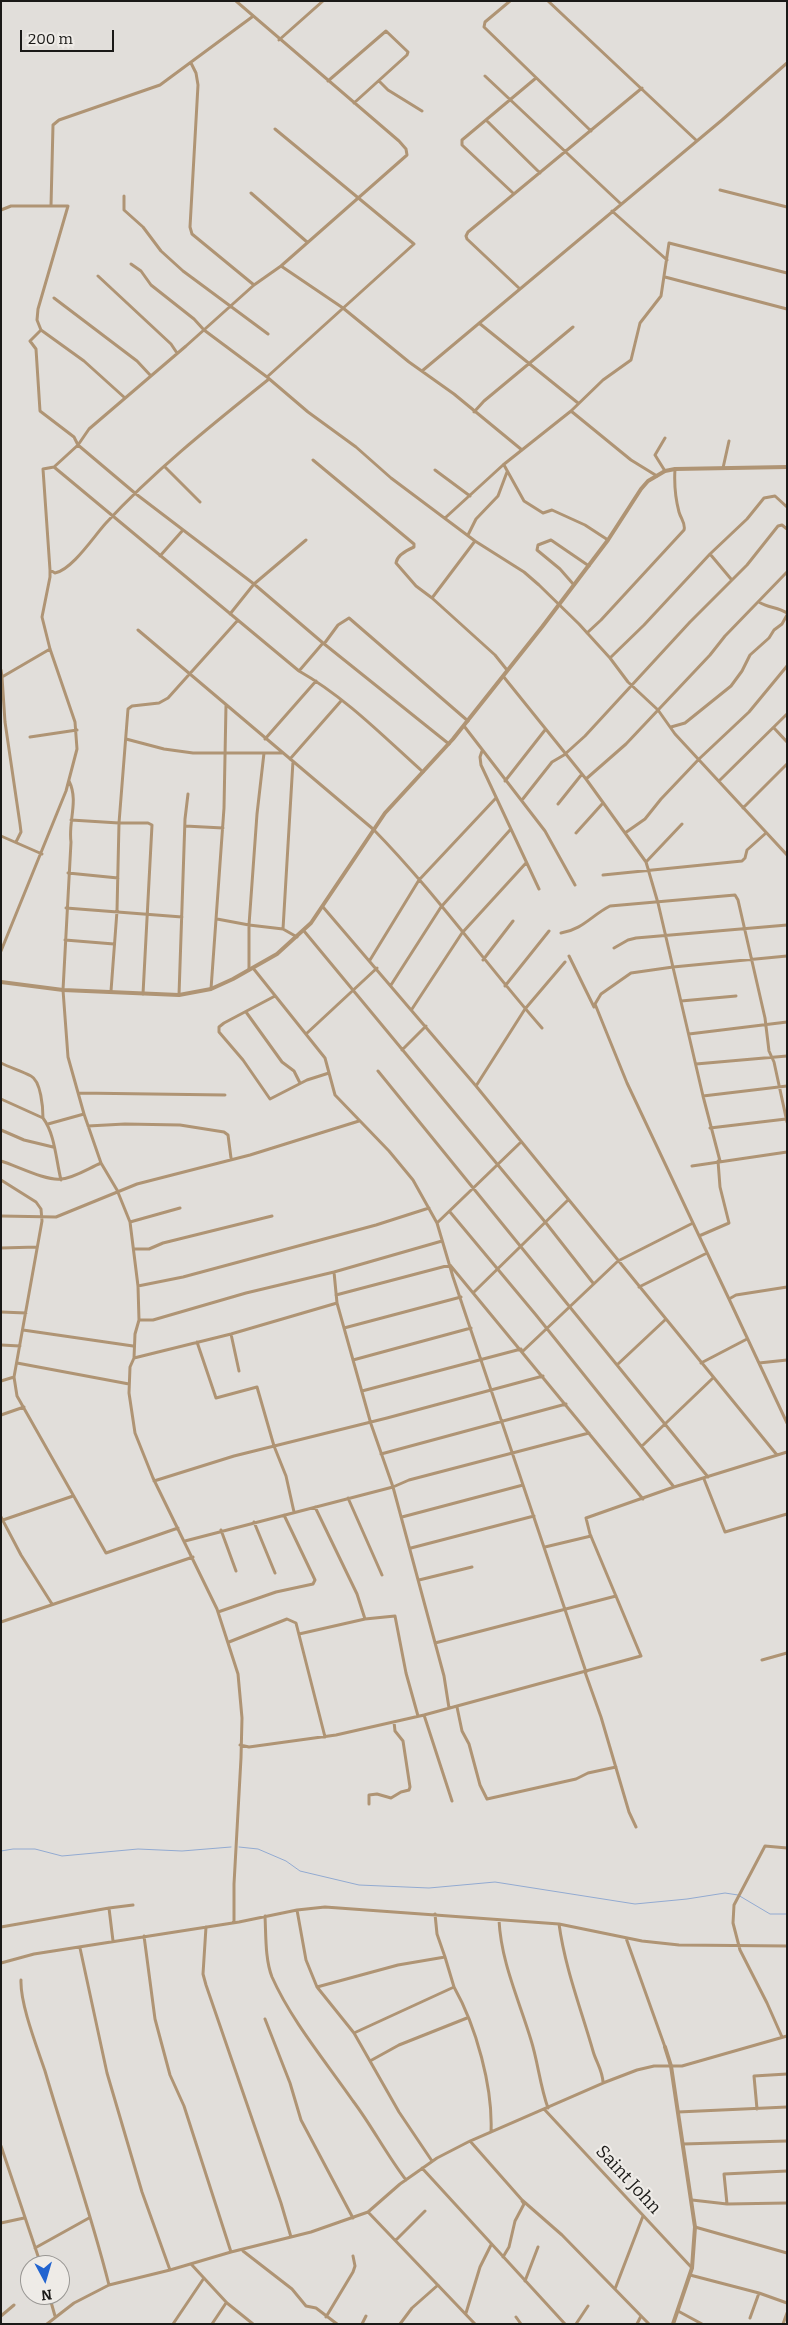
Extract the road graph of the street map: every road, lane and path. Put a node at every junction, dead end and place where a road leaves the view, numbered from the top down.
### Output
1 (236, 1) edge
2 (323, 1) edge
3 (510, 1) edge
4 (548, 1) edge
5 (252, 17) junction
6 (279, 40) junction
7 (191, 63) junction
8 (787, 63) edge
9 (485, 76) dead end
10 (536, 78) junction
11 (328, 82) junction
12 (380, 82) junction
13 (642, 88) junction
14 (510, 99) junction
15 (354, 103) junction
16 (422, 111) dead end
17 (486, 120) junction
18 (275, 129) dead end
19 (591, 130) junction
20 (697, 140) junction
21 (565, 152) junction
22 (540, 173) junction
23 (720, 190) dead end
24 (251, 193) dead end
25 (514, 194) junction
26 (124, 196) dead end
27 (357, 198) junction
28 (621, 204) junction
29 (52, 206) junction
30 (787, 207) edge
31 (1, 210) edge
32 (612, 211) junction
33 (308, 242) junction
34 (667, 260) junction
35 (131, 264) dead end
36 (280, 266) junction
37 (787, 273) edge
38 (98, 276) dead end
39 (665, 277) junction
40 (254, 284) junction
41 (520, 289) junction
42 (54, 298) dead end
43 (230, 306) junction
44 (343, 308) junction
45 (787, 309) edge
46 (479, 323) junction
47 (573, 328) dead end
48 (42, 330) junction
49 (204, 330) junction
50 (268, 334) dead end
51 (176, 353) junction
52 (528, 364) junction
53 (422, 370) junction
54 (151, 376) junction
55 (268, 378) junction
56 (125, 398) junction
57 (578, 403) junction
58 (571, 411) junction
59 (474, 412) junction
60 (665, 438) dead end
61 (729, 441) dead end
62 (78, 444) junction
63 (522, 450) junction
64 (313, 460) dead end
65 (504, 465) junction
66 (54, 467) junction
67 (165, 467) junction
68 (787, 467) edge
69 (722, 468) junction
70 (675, 469) junction
71 (435, 470) dead end
72 (508, 471) junction
73 (665, 471) junction
74 (657, 476) junction
75 (136, 494) junction
76 (470, 496) junction
77 (200, 502) dead end
78 (787, 507) edge
79 (112, 516) junction
80 (445, 518) junction
81 (183, 530) junction
82 (787, 530) edge
83 (468, 534) junction
84 (306, 540) dead end
85 (608, 540) junction
86 (475, 541) junction
87 (710, 554) junction
88 (160, 556) junction
89 (589, 566) junction
90 (50, 570) junction
91 (787, 572) edge
92 (731, 579) junction
93 (254, 584) junction
94 (574, 585) junction
95 (432, 598) junction
96 (758, 602) junction
97 (560, 604) junction
98 (230, 614) junction
99 (787, 614) edge
100 (238, 620) junction
101 (138, 630) dead end
102 (587, 632) junction
103 (323, 643) junction
104 (50, 649) junction
105 (610, 658) junction
106 (787, 666) edge
107 (1, 670) edge
108 (507, 670) junction
109 (299, 671) junction
110 (190, 674) junction
111 (503, 676) junction
112 (2, 677) edge
113 (316, 681) junction
114 (632, 686) junction
115 (341, 701) junction
116 (226, 705) junction
117 (658, 710) junction
118 (787, 714) edge
119 (468, 721) junction
120 (3, 722) edge
121 (464, 726) junction
122 (670, 727) junction
123 (774, 728) junction
124 (77, 730) junction
125 (545, 730) junction
126 (30, 737) dead end
127 (126, 739) junction
128 (265, 739) junction
129 (787, 742) edge
130 (449, 744) junction
131 (482, 750) junction
132 (224, 753) junction
133 (264, 753) junction
134 (283, 753) junction
135 (564, 755) junction
136 (699, 759) junction
137 (291, 760) junction
138 (787, 764) edge
139 (423, 772) junction
140 (582, 774) junction
141 (586, 779) junction
142 (505, 781) junction
143 (719, 781) junction
144 (69, 782) junction
145 (188, 794) dead end
146 (496, 798) junction
147 (522, 800) junction
148 (603, 803) junction
149 (558, 804) dead end
150 (743, 808) junction
151 (71, 820) junction
152 (119, 824) junction
153 (682, 824) dead end
154 (185, 826) junction
155 (223, 828) junction
156 (373, 830) junction
157 (510, 830) junction
158 (576, 833) dead end
159 (625, 833) junction
160 (766, 833) junction
161 (1, 836) edge
162 (16, 842) junction
163 (42, 854) junction
164 (787, 855) edge
165 (646, 862) junction
166 (526, 863) junction
167 (649, 871) junction
168 (68, 873) junction
169 (603, 875) dead end
170 (118, 878) junction
171 (419, 880) junction
172 (575, 885) dead end
173 (539, 889) dead end
174 (658, 903) junction
175 (323, 906) junction
176 (441, 907) junction
177 (66, 908) junction
178 (117, 912) junction
179 (148, 915) junction
180 (182, 917) junction
181 (217, 918) junction
182 (514, 921) dead end
183 (249, 925) junction
184 (787, 926) edge
185 (283, 929) junction
186 (745, 929) junction
187 (304, 931) junction
188 (549, 931) dead end
189 (462, 933) junction
190 (561, 933) dead end
191 (666, 935) junction
192 (298, 937) junction
193 (65, 940) junction
194 (114, 944) junction
195 (614, 948) dead end
196 (1, 951) edge
197 (569, 956) dead end
198 (787, 956) edge
199 (370, 960) junction
200 (483, 960) junction
201 (753, 961) junction
202 (565, 962) dead end
203 (673, 967) junction
204 (254, 968) junction
205 (377, 968) junction
206 (249, 970) junction
207 (1, 982) edge
208 (391, 985) junction
209 (505, 986) junction
210 (211, 989) junction
211 (63, 990) junction
212 (111, 991) junction
213 (353, 991) junction
214 (143, 994) junction
215 (179, 995) junction
216 (275, 996) junction
217 (736, 996) dead end
218 (680, 1001) junction
219 (595, 1007) junction
220 (412, 1009) junction
221 (525, 1009) junction
222 (246, 1012) junction
223 (787, 1022) edge
224 (766, 1024) junction
225 (426, 1026) junction
226 (542, 1028) dead end
227 (306, 1034) junction
228 (689, 1034) junction
229 (402, 1050) junction
230 (787, 1056) edge
231 (772, 1057) junction
232 (1, 1063) edge
233 (696, 1064) junction
234 (378, 1071) dead end
235 (329, 1073) junction
236 (300, 1083) junction
237 (476, 1086) junction
238 (787, 1086) edge
239 (780, 1087) junction
240 (78, 1093) junction
241 (225, 1095) dead end
242 (703, 1096) junction
243 (1, 1099) edge
244 (84, 1114) junction
245 (43, 1118) junction
246 (359, 1121) junction
247 (786, 1121) edge
248 (48, 1124) junction
249 (88, 1126) junction
250 (710, 1128) junction
251 (1, 1130) edge
252 (521, 1142) junction
253 (53, 1147) junction
254 (787, 1152) edge
255 (231, 1158) junction
256 (1, 1161) edge
257 (719, 1161) junction
258 (101, 1162) junction
259 (497, 1165) junction
260 (692, 1166) dead end
261 (1, 1180) edge
262 (61, 1180) junction
263 (473, 1187) junction
264 (117, 1190) junction
265 (568, 1200) junction
266 (180, 1208) dead end
267 (429, 1208) junction
268 (450, 1212) junction
269 (1, 1216) edge
270 (272, 1216) dead end
271 (42, 1217) junction
272 (130, 1222) junction
273 (437, 1223) junction
274 (546, 1223) junction
275 (693, 1223) junction
276 (699, 1236) junction
277 (442, 1241) junction
278 (521, 1247) junction
279 (1, 1248) edge
280 (37, 1248) junction
281 (134, 1250) junction
282 (707, 1253) junction
283 (618, 1260) junction
284 (450, 1265) junction
285 (498, 1269) junction
286 (334, 1272) junction
287 (593, 1283) junction
288 (138, 1286) junction
289 (787, 1286) edge
290 (639, 1287) junction
291 (474, 1292) junction
292 (336, 1295) junction
293 (461, 1297) junction
294 (729, 1298) junction
295 (337, 1303) junction
296 (570, 1306) junction
297 (1, 1312) edge
298 (26, 1313) junction
299 (666, 1319) junction
300 (138, 1320) junction
301 (344, 1328) junction
302 (471, 1328) junction
303 (547, 1328) junction
304 (23, 1330) junction
305 (231, 1334) junction
306 (748, 1339) junction
307 (197, 1342) junction
308 (1, 1345) edge
309 (20, 1346) junction
310 (133, 1346) junction
311 (522, 1350) junction
312 (134, 1358) junction
313 (482, 1359) junction
314 (353, 1360) junction
315 (787, 1360) edge
316 (17, 1363) junction
317 (701, 1363) junction
318 (759, 1363) junction
319 (618, 1364) junction
320 (239, 1370) dead end
321 (543, 1376) junction
322 (14, 1377) junction
323 (713, 1378) junction
324 (1, 1381) edge
325 (129, 1384) junction
326 (492, 1389) junction
327 (362, 1391) junction
328 (566, 1404) junction
329 (24, 1407) junction
330 (1, 1415) edge
331 (503, 1421) junction
332 (370, 1422) junction
333 (666, 1423) junction
334 (787, 1423) edge
335 (589, 1433) junction
336 (274, 1446) junction
337 (642, 1446) junction
338 (787, 1452) edge
339 (513, 1453) junction
340 (381, 1454) junction
341 (777, 1455) junction
342 (706, 1478) junction
343 (154, 1481) junction
344 (523, 1485) junction
345 (393, 1486) junction
346 (674, 1487) junction
347 (73, 1496) junction
348 (348, 1498) junction
349 (643, 1498) junction
350 (315, 1507) junction
351 (294, 1512) junction
352 (787, 1514) edge
353 (284, 1515) junction
354 (534, 1516) junction
355 (402, 1517) junction
356 (2, 1519) edge
357 (254, 1522) junction
358 (178, 1528) junction
359 (221, 1530) junction
360 (590, 1536) junction
361 (185, 1541) junction
362 (545, 1547) junction
363 (411, 1548) junction
364 (193, 1557) junction
365 (472, 1567) dead end
366 (236, 1571) dead end
367 (275, 1572) dead end
368 (382, 1575) dead end
369 (419, 1580) junction
370 (616, 1596) junction
371 (52, 1604) junction
372 (564, 1610) junction
373 (218, 1612) junction
374 (365, 1619) junction
375 (1, 1622) edge
376 (299, 1634) junction
377 (229, 1642) junction
378 (435, 1643) junction
379 (787, 1653) edge
380 (762, 1660) dead end
381 (585, 1672) junction
382 (457, 1707) junction
383 (449, 1708) junction
384 (424, 1715) junction
385 (418, 1716) junction
386 (394, 1722) junction
387 (324, 1737) junction
388 (240, 1745) junction
389 (616, 1767) junction
390 (452, 1801) dead end
391 (370, 1804) dead end
392 (636, 1827) dead end
393 (787, 1848) edge
394 (133, 1905) dead end
395 (109, 1908) junction
396 (297, 1910) junction
397 (435, 1914) junction
398 (265, 1916) junction
399 (499, 1920) junction
400 (234, 1922) junction
401 (559, 1924) junction
402 (1, 1927) edge
403 (206, 1928) junction
404 (144, 1936) junction
405 (626, 1938) junction
406 (112, 1941) junction
407 (739, 1946) junction
408 (787, 1946) edge
409 (80, 1948) junction
410 (445, 1957) junction
411 (1, 1962) edge
412 (21, 1980) dead end
413 (317, 1987) junction
414 (454, 1987) junction
415 (467, 2018) junction
416 (265, 2019) dead end
417 (354, 2034) junction
418 (787, 2036) edge
419 (782, 2037) junction
420 (665, 2047) joint
421 (370, 2061) junction
422 (671, 2066) junction
423 (787, 2074) edge
424 (604, 2083) junction
425 (787, 2107) edge
426 (546, 2108) junction
427 (757, 2109) junction
428 (678, 2112) junction
429 (491, 2132) junction
430 (470, 2141) junction
431 (787, 2141) edge
432 (683, 2144) junction
433 (1, 2146) edge
434 (3, 2157) edge
435 (432, 2162) junction
436 (422, 2168) junction
437 (787, 2171) edge
438 (406, 2180) junction
439 (522, 2200) junction
440 (692, 2200) junction
441 (787, 2202) edge
442 (727, 2204) junction
443 (425, 2210) dead end
444 (368, 2212) junction
445 (643, 2216) junction
446 (24, 2218) junction
447 (89, 2218) junction
448 (353, 2218) junction
449 (1, 2223) edge
450 (695, 2227) junction
451 (291, 2237) junction
452 (396, 2240) junction
453 (492, 2245) junction
454 (538, 2247) dead end
455 (35, 2248) junction
456 (242, 2250) junction
457 (231, 2252) junction
458 (787, 2253) edge
459 (37, 2255) edge
460 (353, 2256) dead end
461 (503, 2257) junction
462 (192, 2264) junction
463 (692, 2268) junction
464 (170, 2270) junction
465 (690, 2275) junction
466 (204, 2278) junction
467 (525, 2282) junction
468 (438, 2285) junction
469 (109, 2286) junction
470 (615, 2289) junction
471 (759, 2293) junction
472 (227, 2303) junction
473 (787, 2303) edge
474 (14, 2305) dead end
475 (52, 2305) edge
476 (588, 2306) dead end
477 (678, 2311) junction
478 (465, 2313) junction
479 (787, 2313) edge
480 (1, 2316) edge
481 (55, 2316) junction
482 (366, 2316) dead end
483 (640, 2316) junction
484 (326, 2317) junction
485 (516, 2317) dead end
486 (750, 2318) dead end
487 (331, 2322) edge
488 (474, 2323) edge
489 (47, 2324) edge
490 (173, 2324) edge
491 (212, 2324) edge
492 (253, 2324) edge
493 (337, 2324) edge
494 (362, 2324) edge
495 (400, 2324) edge
496 (521, 2324) edge
497 (566, 2324) edge
498 (576, 2324) edge
499 (637, 2324) edge
500 (649, 2324) edge
501 (673, 2324) edge
502 (702, 2324) edge
503 (783, 2324) edge

1 - 5 street
2 - 6 street
3 - 10 street
4 - 13 street
5 - 6 street
5 - 7 street
6 - 11 street
7 - 29 street
7 - 40 street
8 - 20 street
9 - 14 street
10 - 14 street
10 - 19 street
11 - 12 street
11 - 15 street
12 - 15 street
12 - 16 street
13 - 19 street
13 - 20 street
14 - 17 street
14 - 21 street
15 - 27 street
17 - 22 street
17 - 25 street
18 - 27 street
19 - 21 street
20 - 28 street
21 - 22 street
21 - 28 street
22 - 25 street
23 - 30 street
24 - 33 street
25 - 41 street
26 - 43 street
27 - 33 street
27 - 44 street
28 - 32 street
29 - 31 street
29 - 48 street
32 - 34 street
32 - 41 street
33 - 36 street
34 - 37 street
34 - 39 street
35 - 49 street
36 - 40 street
36 - 44 street
38 - 51 street
39 - 45 street
39 - 57 street
40 - 43 street
41 - 46 street
42 - 54 street
43 - 49 street
43 - 50 street
44 - 53 street
44 - 55 street
46 - 52 street
46 - 53 street
47 - 52 street
48 - 56 street
48 - 62 street
49 - 51 street
49 - 55 street
51 - 54 street
52 - 57 street
52 - 59 street
53 - 59 street
54 - 56 street
55 - 67 street
55 - 80 street
56 - 62 street
57 - 58 street
58 - 63 street
58 - 74 street
59 - 63 street
60 - 73 street
61 - 69 street
62 - 66 street
62 - 75 street
63 - 65 street
64 - 95 street
65 - 72 street
65 - 76 street
66 - 79 street
66 - 90 street
67 - 75 street
67 - 77 street
68 - 69 street
69 - 70 street
70 - 73 street
70 - 102 street
71 - 76 street
72 - 83 street
72 - 85 street
73 - 74 street
74 - 85 street
75 - 79 street
75 - 81 street
76 - 80 street
78 - 87 street
79 - 88 street
79 - 90 street
80 - 83 street
81 - 88 street
81 - 93 street
82 - 92 street
83 - 86 street
84 - 93 street
85 - 89 street
86 - 95 street
86 - 97 street
87 - 92 street
87 - 105 street
88 - 98 street
89 - 94 street
89 - 94 street
90 - 104 street
91 - 96 street
92 - 114 street
93 - 98 street
93 - 103 street
94 - 97 street
95 - 108 street
96 - 99 street
96 - 117 street
97 - 102 street
97 - 108 street
98 - 100 street
99 - 122 street
100 - 109 street
100 - 110 street
101 - 110 street
102 - 105 street
103 - 109 street
103 - 119 street
103 - 130 street
104 - 112 street
104 - 124 street
105 - 114 street
106 - 136 street
107 - 112 street
108 - 111 street
109 - 113 street
110 - 116 street
110 - 127 street
111 - 119 street
111 - 125 street
112 - 120 street
113 - 115 street
113 - 128 street
114 - 117 street
114 - 135 street
115 - 137 street
115 - 139 street
116 - 128 street
116 - 132 street
117 - 122 street
117 - 141 street
118 - 123 street
119 - 121 street
120 - 162 street
121 - 130 street
121 - 131 street
122 - 136 street
123 - 129 street
123 - 143 street
124 - 126 street
124 - 144 street
125 - 135 street
125 - 142 street
127 - 132 street
127 - 152 street
128 - 134 street
130 - 139 street
131 - 142 street
131 - 146 street
132 - 133 street
132 - 155 street
133 - 134 street
133 - 183 street
134 - 137 street
135 - 140 street
135 - 147 street
136 - 143 street
136 - 159 street
137 - 156 street
137 - 185 street
138 - 150 street
139 - 156 street
140 - 141 street
140 - 149 street
141 - 148 street
142 - 147 street
143 - 150 street
144 - 151 street
144 - 163 street
145 - 154 street
146 - 157 street
146 - 171 street
147 - 172 street
148 - 158 street
148 - 159 street
150 - 160 street
151 - 152 street
151 - 168 street
152 - 170 street
152 - 179 street
153 - 165 street
154 - 155 street
154 - 180 street
155 - 181 street
156 - 171 street
156 - 175 street
157 - 166 street
157 - 176 street
159 - 165 street
160 - 164 street
160 - 167 street
161 - 162 street
162 - 163 street
163 - 196 street
165 - 167 street
166 - 173 street
166 - 189 street
167 - 169 street
167 - 174 street
168 - 170 street
168 - 177 street
170 - 178 street
171 - 176 street
171 - 199 street
174 - 186 street
174 - 190 street
174 - 191 street
175 - 187 street
175 - 199 street
176 - 189 street
176 - 208 street
177 - 178 street
177 - 193 street
178 - 179 street
178 - 194 street
179 - 180 street
179 - 214 street
180 - 215 street
181 - 183 street
181 - 210 street
182 - 200 street
183 - 185 street
183 - 206 street
184 - 186 street
185 - 192 street
186 - 191 street
186 - 201 street
187 - 192 street
187 - 213 street
188 - 209 street
189 - 200 street
189 - 220 street
191 - 195 street
191 - 203 street
192 - 204 street
193 - 194 street
193 - 211 street
194 - 212 street
197 - 219 street
198 - 201 street
199 - 205 street
200 - 209 street
201 - 203 street
201 - 224 street
202 - 221 street
203 - 218 street
203 - 219 street
204 - 206 street
204 - 216 street
205 - 208 street
205 - 213 street
206 - 210 street
207 - 211 street
208 - 220 street
209 - 221 street
210 - 215 street
211 - 212 street
211 - 240 street
212 - 214 street
213 - 227 street
213 - 229 street
214 - 215 street
216 - 222 street
216 - 227 street
217 - 218 street
218 - 228 street
219 - 275 street
220 - 225 street
221 - 226 street
221 - 237 street
222 - 236 street
222 - 236 street
223 - 224 street
224 - 228 street
224 - 231 street
225 - 229 street
225 - 237 street
227 - 235 street
228 - 233 street
229 - 259 street
230 - 231 street
231 - 233 street
231 - 239 street
232 - 245 street
233 - 242 street
234 - 263 street
235 - 236 street
235 - 246 street
237 - 252 street
238 - 239 street
239 - 242 street
239 - 247 street
240 - 241 street
240 - 244 street
242 - 250 street
243 - 245 street
244 - 248 street
244 - 249 street
245 - 248 street
246 - 255 street
246 - 267 street
247 - 250 street
248 - 253 street
249 - 255 street
249 - 258 street
250 - 257 street
251 - 253 street
252 - 259 street
252 - 265 street
253 - 262 street
254 - 257 street
255 - 264 street
256 - 262 street
257 - 260 street
257 - 276 street
258 - 262 street
258 - 264 street
259 - 263 street
259 - 274 street
261 - 271 street
263 - 268 street
263 - 278 street
264 - 271 street
264 - 272 street
265 - 274 street
265 - 283 street
266 - 272 street
267 - 273 street
267 - 288 street
268 - 273 street
268 - 285 street
269 - 271 street
270 - 281 street
271 - 280 street
272 - 281 street
273 - 277 street
274 - 278 street
274 - 287 street
275 - 276 street
275 - 283 street
276 - 282 street
277 - 284 street
277 - 286 street
278 - 285 street
278 - 296 street
279 - 280 street
280 - 298 street
281 - 288 street
282 - 290 street
282 - 294 street
283 - 287 street
283 - 290 street
284 - 291 street
284 - 292 street
284 - 293 street
285 - 291 street
285 - 303 street
286 - 292 street
286 - 300 street
287 - 296 street
288 - 300 street
289 - 294 street
290 - 299 street
291 - 311 street
292 - 295 street
293 - 301 street
293 - 302 street
294 - 306 street
295 - 301 street
295 - 305 street
296 - 303 street
296 - 319 street
297 - 298 street
298 - 304 street
299 - 317 street
299 - 319 street
300 - 310 street
301 - 314 street
302 - 313 street
302 - 314 street
303 - 311 street
303 - 337 street
304 - 309 street
304 - 310 street
305 - 307 street
305 - 320 street
306 - 317 street
306 - 318 street
307 - 312 street
307 - 336 street
308 - 309 street
309 - 316 street
310 - 312 street
311 - 313 street
311 - 321 street
312 - 325 street
313 - 326 street
313 - 327 street
314 - 327 street
315 - 318 street
316 - 322 street
316 - 325 street
317 - 323 street
318 - 334 street
319 - 333 street
321 - 326 street
321 - 328 street
322 - 324 street
322 - 329 street
323 - 333 street
323 - 341 street
325 - 343 street
326 - 331 street
326 - 332 street
327 - 332 street
328 - 331 street
328 - 335 street
329 - 330 street
329 - 347 street
331 - 339 street
331 - 340 street
332 - 336 street
332 - 340 street
333 - 337 street
333 - 342 street
335 - 339 street
335 - 349 street
336 - 343 street
336 - 351 street
337 - 346 street
338 - 341 street
339 - 344 street
339 - 345 street
340 - 345 street
341 - 342 street
342 - 346 street
342 - 352 street
343 - 358 street
344 - 354 street
344 - 355 street
345 - 348 street
345 - 355 street
346 - 349 street
347 - 356 street
347 - 358 street
348 - 350 street
348 - 368 street
349 - 360 street
350 - 351 street
350 - 374 street
351 - 353 street
353 - 357 street
353 - 373 street
354 - 362 street
354 - 363 street
355 - 363 street
356 - 371 street
357 - 359 street
357 - 367 street
358 - 361 street
359 - 361 street
359 - 366 street
360 - 362 street
360 - 370 street
361 - 364 street
362 - 372 street
363 - 369 street
364 - 371 street
364 - 373 street
365 - 369 street
369 - 378 street
370 - 372 street
370 - 381 street
371 - 375 street
372 - 378 street
372 - 381 street
373 - 377 street
374 - 376 street
374 - 385 street
376 - 377 street
376 - 387 street
377 - 388 street
378 - 383 street
379 - 380 street
381 - 382 street
381 - 389 street
382 - 383 street
382 - 389 street
383 - 384 street
384 - 385 street
384 - 390 street
385 - 386 street
386 - 387 street
386 - 391 street
387 - 388 street
388 - 400 street
389 - 392 street
393 - 407 street
394 - 395 street
395 - 402 street
395 - 406 street
396 - 397 street
396 - 398 street
396 - 413 street
397 - 399 street
397 - 410 street
398 - 400 street
398 - 438 street
399 - 401 street
399 - 426 street
400 - 403 street
401 - 405 street
401 - 424 street
403 - 404 street
403 - 451 street
404 - 406 street
404 - 457 street
405 - 407 street
405 - 420 street
406 - 409 street
407 - 408 street
407 - 419 street
409 - 411 street
409 - 464 street
410 - 413 street
410 - 414 street
412 - 447 street
413 - 417 street
414 - 415 street
414 - 417 street
415 - 421 street
415 - 429 street
416 - 448 street
417 - 421 street
418 - 419 street
419 - 422 street
420 - 422 street
421 - 435 street
422 - 424 street
422 - 428 street
423 - 427 street
424 - 426 street
425 - 427 street
426 - 429 street
426 - 445 street, Saint John
427 - 428 street
428 - 432 street
429 - 430 street
430 - 435 street
430 - 439 street
431 - 432 street
432 - 440 street
433 - 434 street
434 - 446 street
435 - 436 street
436 - 438 street
436 - 453 street
437 - 442 street
438 - 444 street
439 - 461 street
439 - 470 street
440 - 442 street
440 - 450 street
441 - 442 street
443 - 452 street
444 - 448 street
444 - 452 street
445 - 463 street, Saint John
445 - 470 street
446 - 449 street
446 - 455 street
447 - 455 street
447 - 469 street
448 - 451 street
450 - 458 street
450 - 463 street
451 - 456 street
452 - 468 street
453 - 461 street
453 - 478 street
454 - 467 street
455 - 459 street
456 - 457 street
456 - 484 street
457 - 462 street
460 - 484 street
461 - 467 street
462 - 464 street
462 - 466 street
463 - 465 street
464 - 469 street
465 - 471 street
465 - 477 street
466 - 472 street
466 - 490 street
467 - 497 street
468 - 478 street
468 - 495 street
469 - 481 street
470 - 483 street
471 - 473 street
471 - 486 street
472 - 491 street
472 - 492 street
474 - 480 street
475 - 481 street
476 - 498 street
477 - 501 street
477 - 502 street
478 - 488 street
479 - 503 street
481 - 489 street
482 - 494 street
483 - 499 street
483 - 500 street
484 - 487 street
485 - 496 street
487 - 493 street

